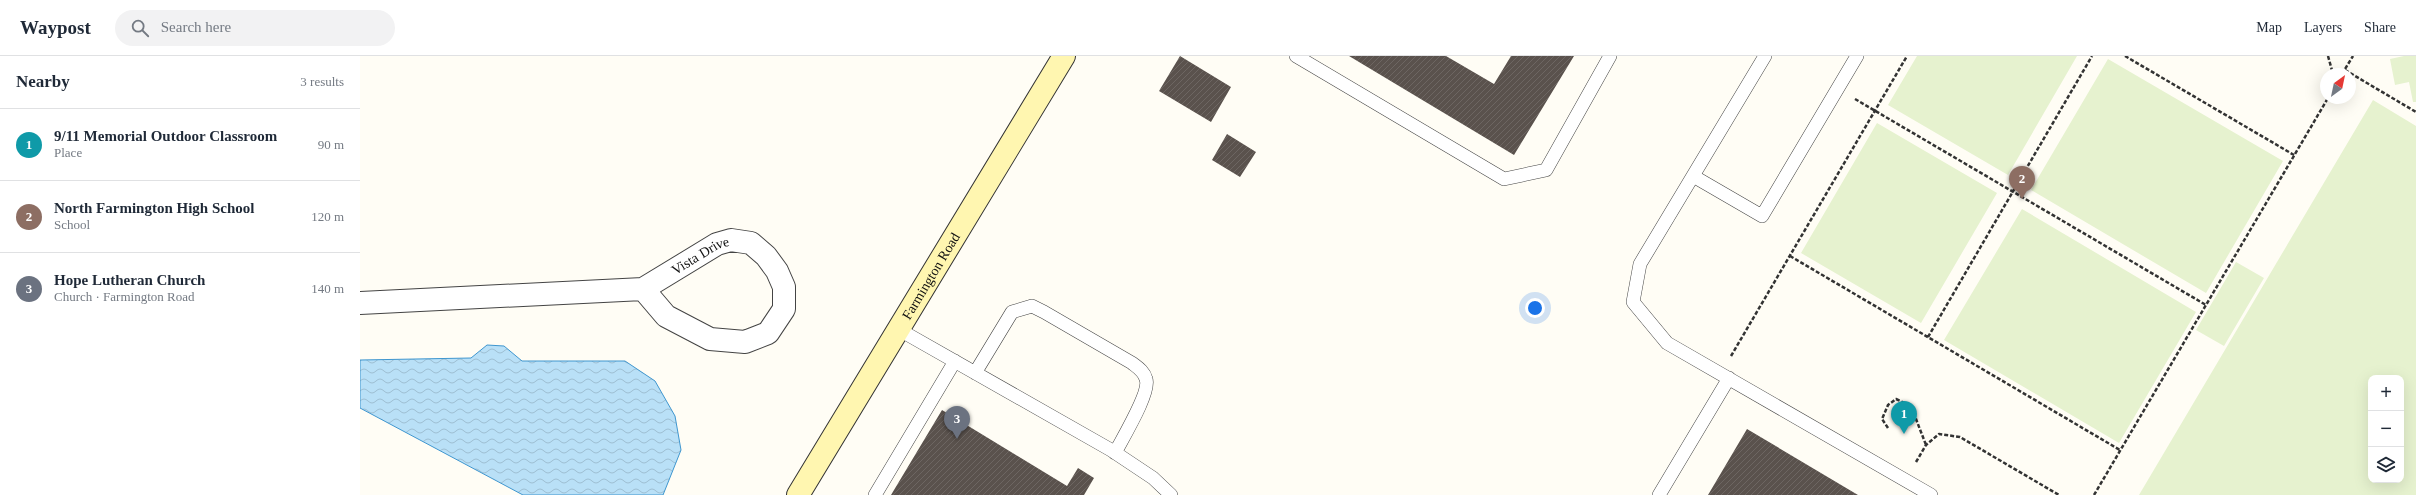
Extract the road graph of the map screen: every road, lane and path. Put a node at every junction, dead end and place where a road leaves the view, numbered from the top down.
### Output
1 (1064, 56) edge
2 (1296, 56) edge
3 (1610, 56) edge
4 (1765, 56) edge
5 (1857, 56) edge
6 (1907, 56) edge
7 (2092, 56) edge
8 (2125, 56) edge
9 (2328, 56) edge
10 (2353, 56) edge
11 (2331, 68) edge
12 (2346, 68) edge
13 (2356, 77) edge
14 (1838, 88) junction
15 (2324, 104) edge
16 (1876, 110) junction
17 (2416, 112) edge
18 (2294, 155) junction
19 (1693, 176) junction
20 (2013, 192) junction
21 (1790, 256) junction
22 (643, 289) junction
23 (360, 303) edge
24 (2206, 305) junction
25 (898, 329) junction
26 (1928, 337) junction
27 (1730, 358) dead end
28 (955, 362) junction
29 (975, 372) junction
30 (1729, 378) junction
31 (1888, 428) dead end
32 (1926, 445) junction
33 (2120, 450) junction
34 (1115, 453) junction
35 (1914, 466) dead end
36 (798, 495) edge
37 (875, 495) edge
38 (1171, 495) edge
39 (1659, 495) edge
40 (1931, 495) edge
41 (2060, 495) edge
42 (2094, 495) edge

1 - 25 street, Farmington Road
2 - 3 lane
4 - 19 lane
5 - 14 lane
6 - 16 path
7 - 20 path
8 - 18 path
9 - 11 path
10 - 12 path
13 - 17 path
14 - 16 path
14 - 19 lane
15 - 18 path
16 - 20 path
16 - 21 path
18 - 24 path
19 - 30 lane
20 - 24 path
20 - 26 path
21 - 26 path
21 - 27 path
22 - 22 street, Vista Drive
22 - 23 street, Vista Drive
24 - 33 path
25 - 28 lane
25 - 36 street, Farmington Road
26 - 33 path
28 - 29 lane
28 - 37 lane
29 - 34 lane
29 - 34 lane
30 - 39 lane
30 - 40 lane
31 - 32 path
32 - 35 path
32 - 41 path
33 - 42 path
34 - 38 lane

